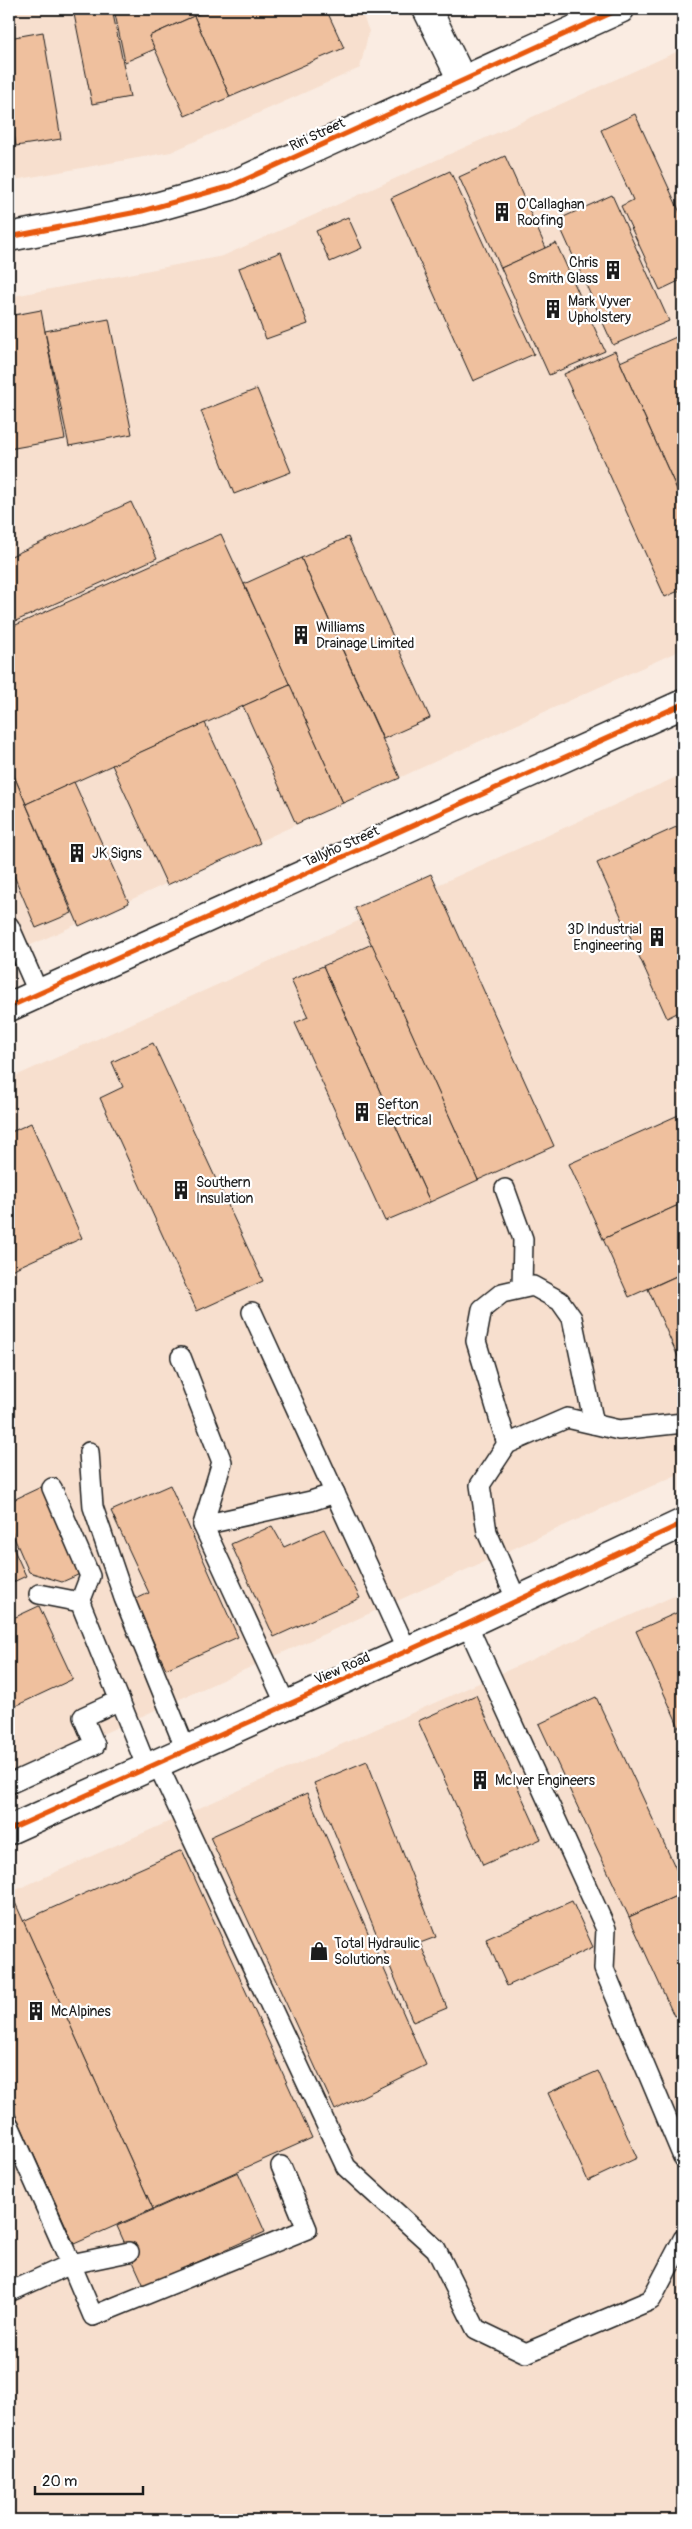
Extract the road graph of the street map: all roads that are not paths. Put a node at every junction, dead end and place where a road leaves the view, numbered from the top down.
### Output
1 (427, 9) edge
2 (620, 9) edge
3 (462, 80) junction
4 (9, 237) edge
5 (683, 704) edge
6 (9, 926) edge
7 (39, 994) junction
8 (9, 1008) edge
9 (505, 1189) dead end
10 (522, 1288) junction
11 (252, 1312) dead end
12 (181, 1357) dead end
13 (683, 1423) edge
14 (594, 1424) junction
15 (507, 1444) junction
16 (89, 1452) dead end
17 (52, 1488) dead end
18 (335, 1493) junction
19 (683, 1523) edge
20 (203, 1526) junction
21 (39, 1594) dead end
22 (517, 1601) junction
23 (80, 1602) junction
24 (467, 1624) junction
25 (407, 1651) junction
26 (120, 1700) junction
27 (286, 1705) junction
28 (186, 1750) junction
29 (152, 1765) junction
30 (9, 1784) edge
31 (9, 1830) edge
32 (9, 2125) edge
33 (683, 2157) edge
34 (281, 2166) dead end
35 (683, 2239) edge
36 (129, 2252) dead end
37 (71, 2264) junction
38 (9, 2292) edge

1 - 3 street
2 - 3 street, Riri Street
3 - 4 street, Riri Street
5 - 7 street, Tallyho Street
6 - 7 lane
7 - 8 street, Tallyho Street
9 - 10 lane
10 - 14 lane
10 - 15 lane
11 - 18 lane
12 - 20 lane
13 - 14 lane
14 - 15 lane
15 - 22 lane
16 - 28 lane
17 - 23 lane
18 - 20 lane
18 - 25 lane
19 - 22 street, View Road
20 - 27 lane
21 - 23 lane
22 - 24 street, View Road
23 - 26 lane
24 - 25 street, View Road
24 - 33 lane
25 - 27 street, View Road
26 - 29 lane
26 - 30 lane
27 - 28 street, View Road
28 - 29 street, View Road
29 - 31 street, View Road
29 - 35 lane
32 - 37 lane
34 - 37 lane
36 - 37 lane
37 - 38 lane

